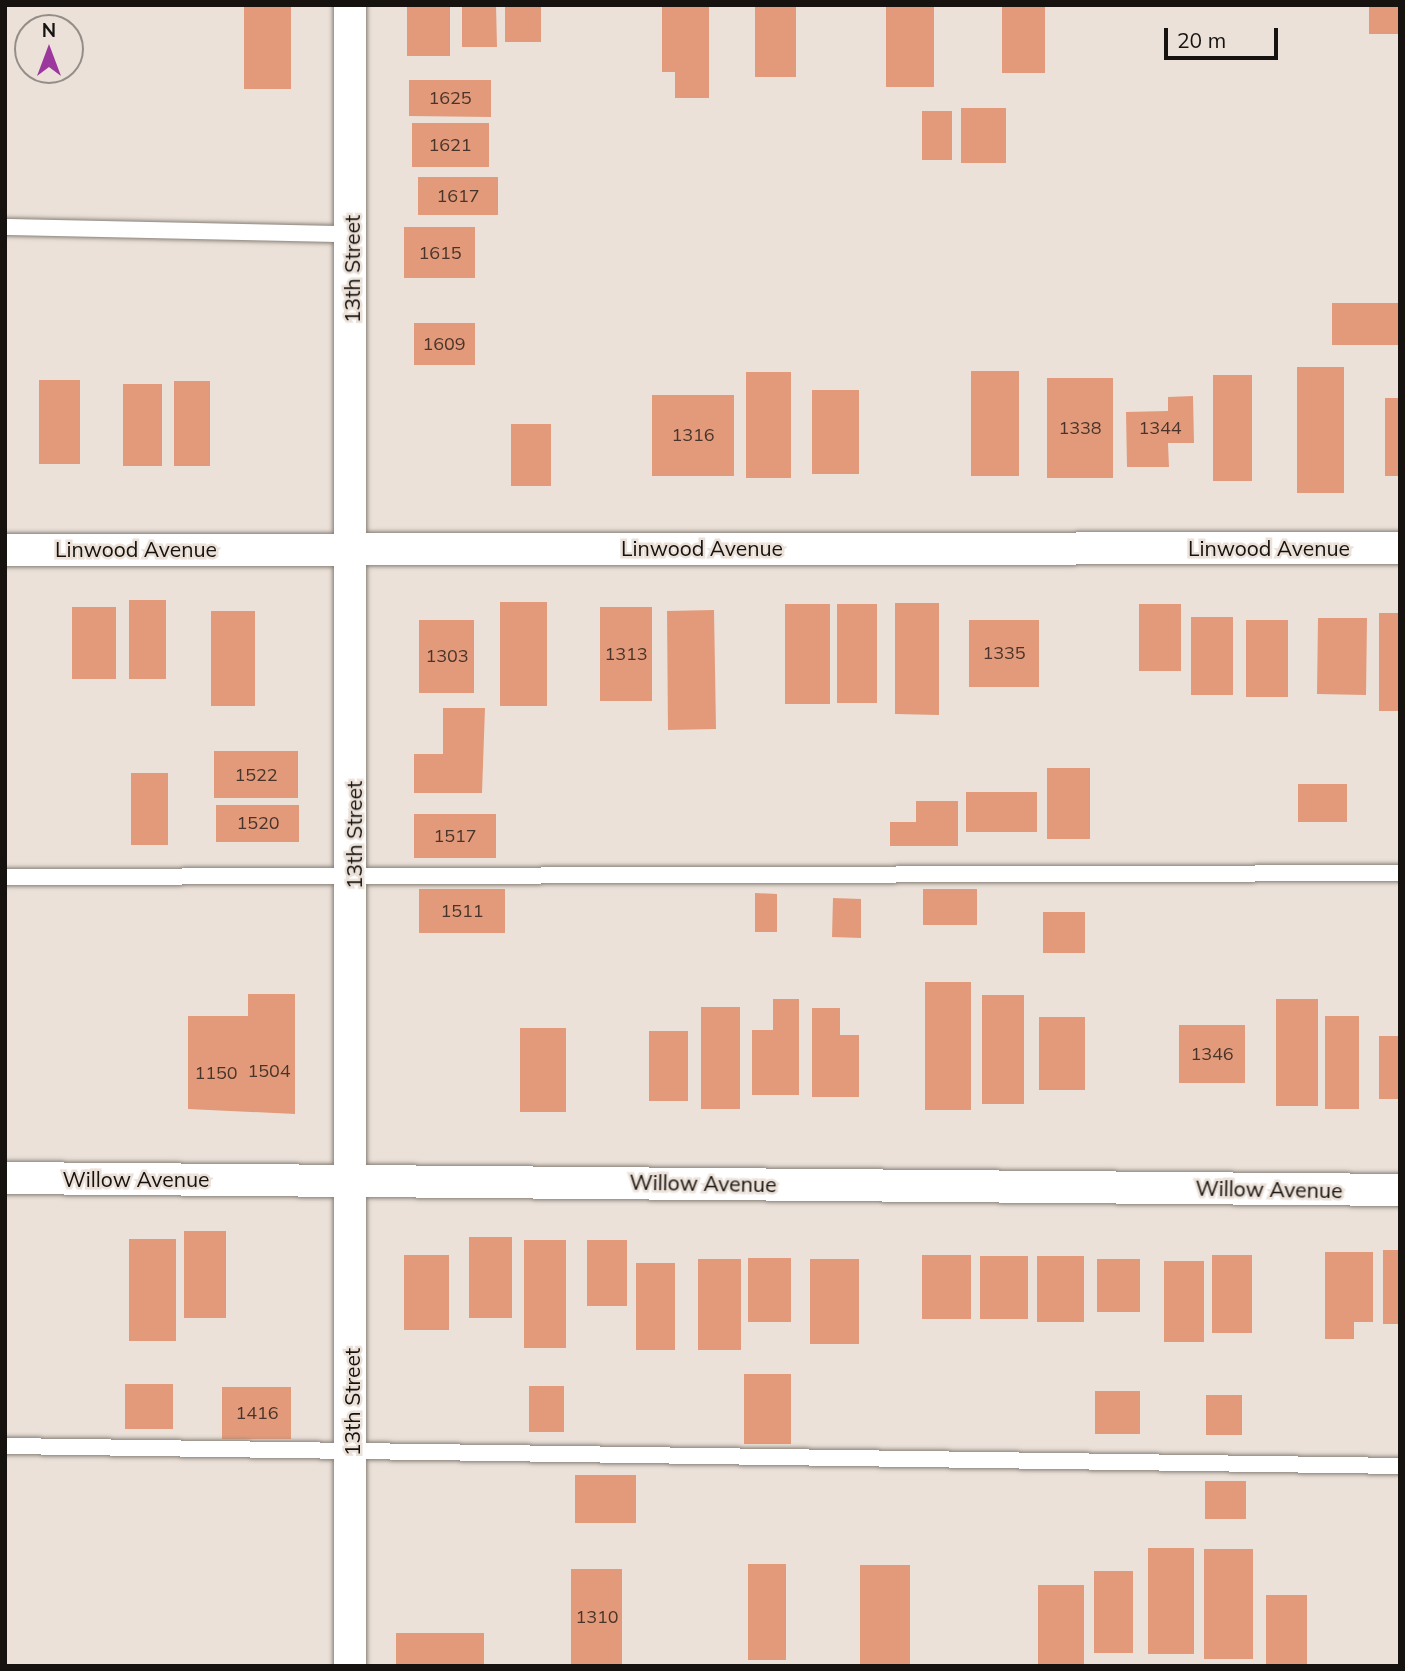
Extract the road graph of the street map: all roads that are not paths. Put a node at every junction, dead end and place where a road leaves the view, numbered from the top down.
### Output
1 (350, 5) edge
2 (5, 227) edge
3 (352, 234) junction
4 (355, 547) junction
5 (1400, 548) edge
6 (5, 550) edge
7 (1400, 873) edge
8 (5, 877) edge
9 (354, 878) junction
10 (5, 1178) edge
11 (353, 1180) junction
12 (1400, 1190) edge
13 (5, 1446) edge
14 (351, 1450) junction
15 (1400, 1465) edge
16 (350, 1666) edge

1 - 3 street, 13th Street
2 - 3 lane
3 - 4 street, 13th Street
4 - 5 street, Linwood Avenue
4 - 6 street, Linwood Avenue
4 - 9 street, 13th Street
7 - 9 lane
8 - 9 lane
9 - 11 street, 13th Street
10 - 11 street, Willow Avenue
11 - 12 street, Willow Avenue
11 - 14 street, 13th Street
13 - 14 lane
14 - 15 lane
14 - 16 street, 13th Street

